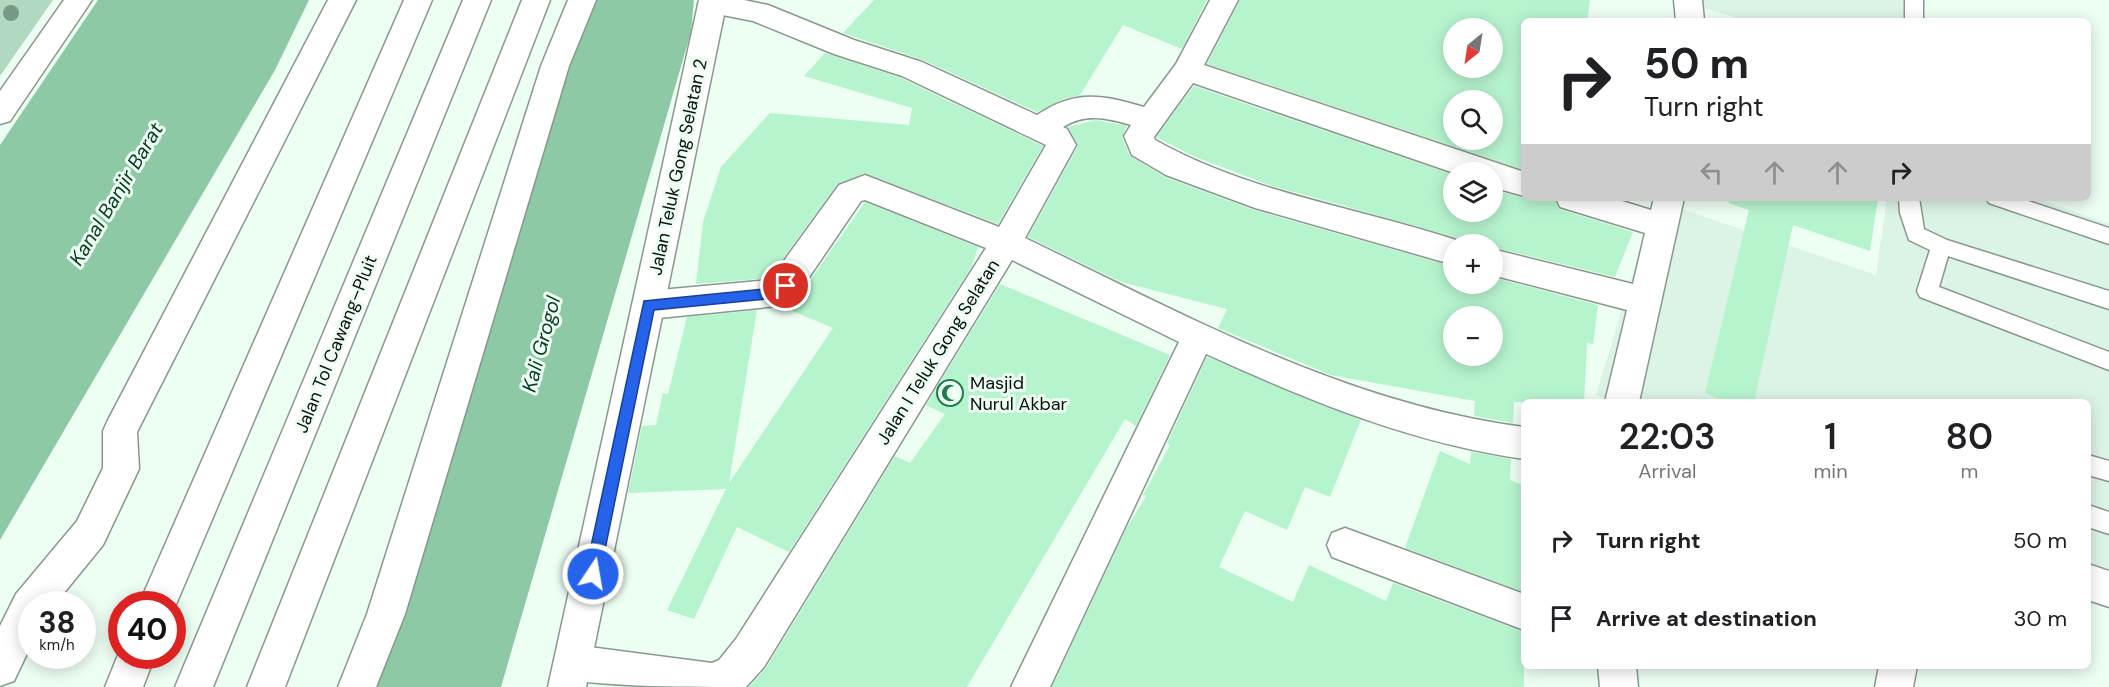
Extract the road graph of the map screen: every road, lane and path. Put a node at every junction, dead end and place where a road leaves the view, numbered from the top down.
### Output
1 (78, 0) edge
2 (342, 0) edge
3 (418, 0) edge
4 (477, 0) edge
5 (536, 0) edge
6 (582, 0) edge
7 (1224, 0) edge
8 (1688, 0) edge
9 (1914, 0) edge
10 (713, 2) edge
11 (1690, 18) edge
12 (1914, 18) edge
13 (1187, 70) junction
14 (0, 113) edge
15 (1152, 120) junction
16 (1039, 128) junction
17 (1456, 162) edge
18 (1503, 178) edge
19 (1521, 183) edge
20 (1591, 201) edge
21 (1909, 201) edge
22 (2005, 201) edge
23 (1666, 212) edge
24 (2109, 236) edge
25 (1006, 243) junction
26 (1941, 246) junction
27 (1443, 249) edge
28 (1503, 265) edge
29 (2109, 300) edge
30 (1646, 301) junction
31 (649, 305) junction
32 (1199, 335) junction
33 (2109, 361) edge
34 (1623, 399) edge
35 (1521, 443) edge
36 (2091, 466) edge
37 (2109, 471) edge
38 (2091, 517) edge
39 (2109, 523) edge
40 (1345, 545) dead end
41 (2091, 583) edge
42 (2109, 590) edge
43 (164, 591) edge
44 (1521, 611) edge
45 (0, 667) edge
46 (131, 669) edge
47 (1617, 669) edge
48 (1897, 669) edge
49 (571, 676) edge
50 (124, 687) edge
51 (194, 687) edge
52 (266, 687) edge
53 (357, 687) edge
54 (1030, 687) edge
55 (1619, 687) edge
56 (1894, 687) edge

1 - 14 main road
2 - 45 main road
3 - 43 main road
4 - 51 main road, Jalan Tol Cawang–Pluit
5 - 52 main road
6 - 53 main road
7 - 13 main road
8 - 11 main road
9 - 12 lane
10 - 16 main road
10 - 31 main road, Jalan Teluk Gong Selatan 2
13 - 15 main road
13 - 17 main road
15 - 16 main road
15 - 27 main road
16 - 25 main road
18 - 19 main road
20 - 23 main road
21 - 26 lane
22 - 24 lane
23 - 30 main road
25 - 31 main road
25 - 32 main road, Jalan I Teluk Gong Selatan
25 - 49 main road, Jalan I Teluk Gong Selatan
26 - 29 lane
26 - 33 lane
28 - 30 main road
30 - 34 main road
31 - 49 main road, Jalan Teluk Gong Selatan 2
32 - 35 main road, Jalan I Teluk Gong Selatan
32 - 54 main road
36 - 37 lane
38 - 39 lane
40 - 44 main road
41 - 42 main road
46 - 50 main road
47 - 55 main road
48 - 56 main road

